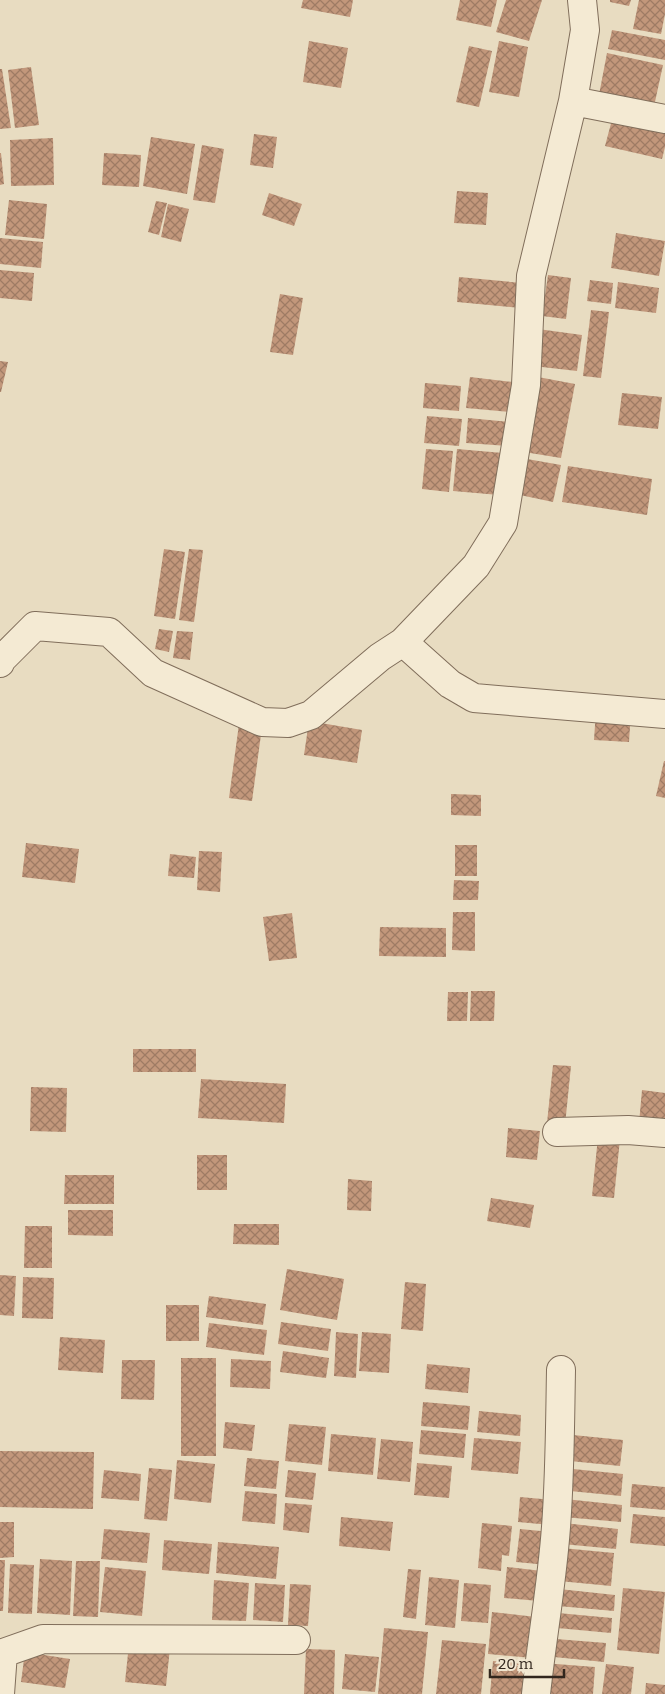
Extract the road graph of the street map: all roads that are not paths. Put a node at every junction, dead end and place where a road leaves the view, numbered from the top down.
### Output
1 (582, 0) edge
2 (573, 100) junction
3 (665, 119) edge
4 (402, 642) junction
5 (0, 663) edge
6 (665, 714) edge
7 (557, 1132) dead end
8 (665, 1134) edge
9 (561, 1370) dead end
10 (296, 1640) dead end
11 (0, 1694) edge
12 (536, 1694) edge

1 - 2 street
2 - 3 street
2 - 4 street
4 - 5 street
4 - 6 street
7 - 8 street
9 - 12 street
10 - 11 street

